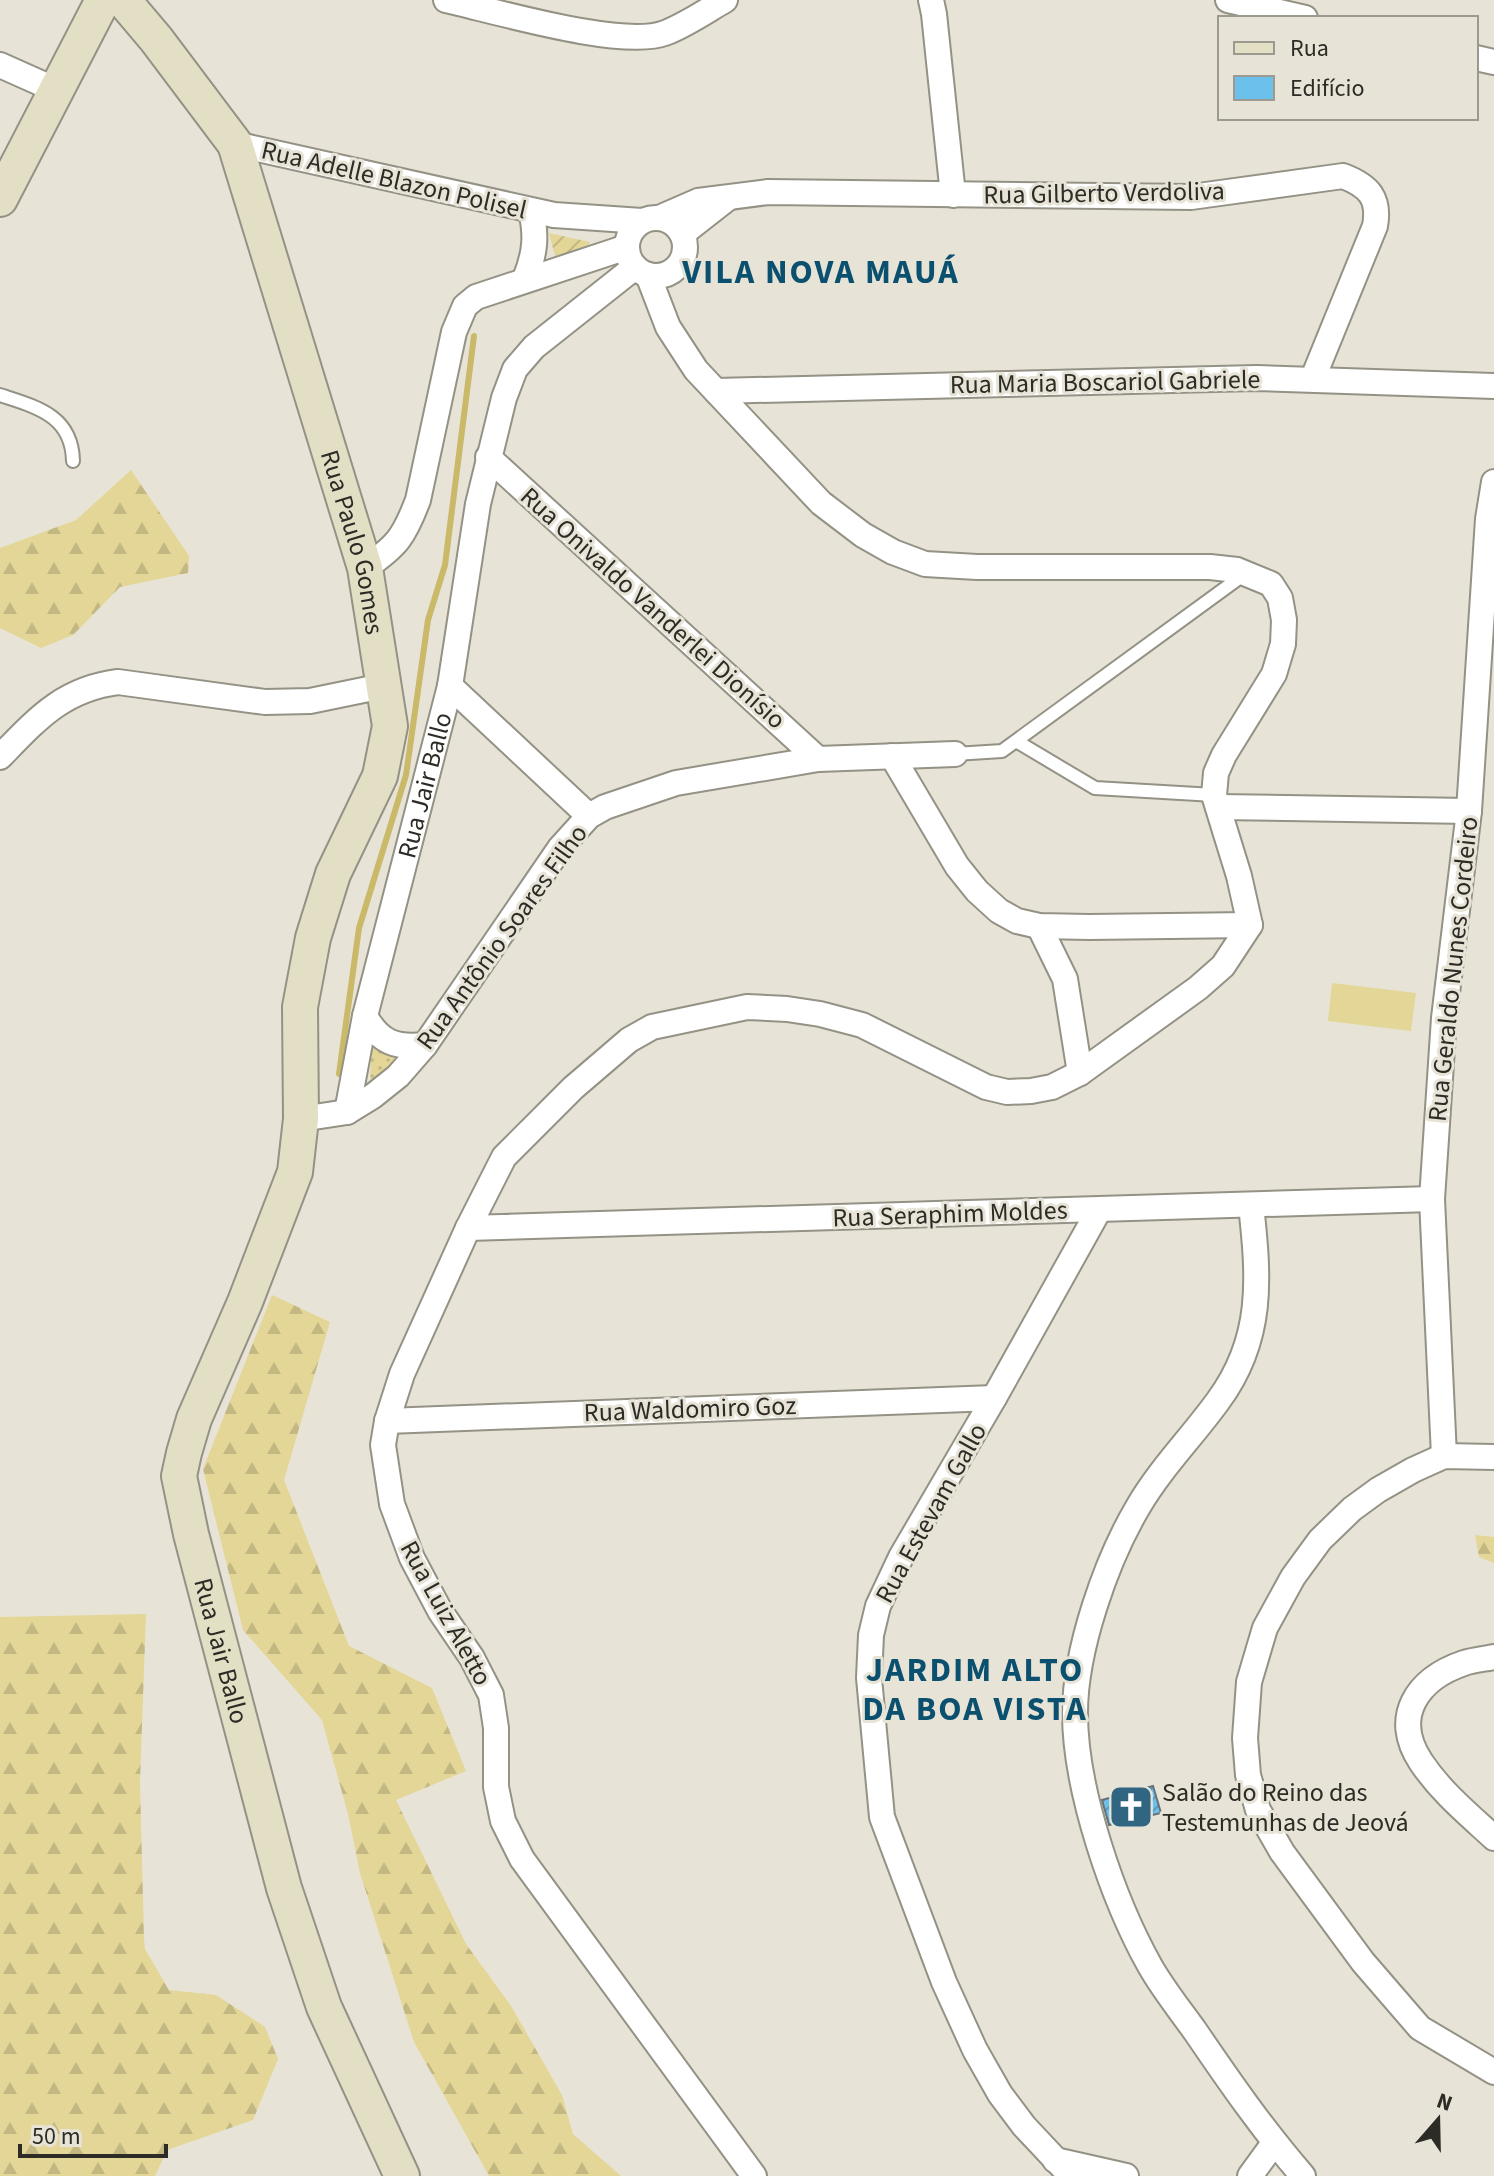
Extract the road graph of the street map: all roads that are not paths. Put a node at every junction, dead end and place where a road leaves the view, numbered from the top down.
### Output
1 (103, 0) edge
2 (123, 0) edge
3 (446, 0) edge
4 (725, 0) edge
5 (931, 0) edge
6 (1228, 0) edge
7 (1296, 16) edge
8 (0, 65) edge
9 (56, 90) junction
10 (235, 144) junction
11 (953, 195) junction
12 (728, 198) junction
13 (0, 199) edge
14 (542, 213) junction
15 (651, 220) junction
16 (682, 234) junction
17 (634, 258) junction
18 (672, 272) junction
19 (525, 279) junction
20 (668, 327) junction
21 (1313, 378) junction
22 (1494, 386) edge
23 (716, 391) junction
24 (0, 395) edge
25 (488, 457) junction
26 (73, 461) dead end
27 (1494, 482) edge
28 (365, 568) junction
29 (1246, 573) junction
30 (383, 686) junction
31 (450, 686) junction
32 (1016, 741) junction
33 (955, 754) joint
34 (892, 756) junction
35 (0, 757) edge
36 (818, 759) junction
37 (1216, 801) junction
38 (1469, 811) junction
39 (589, 816) junction
40 (1250, 925) junction
41 (1039, 926) junction
42 (365, 1016) junction
43 (425, 1045) junction
44 (1080, 1073) junction
45 (347, 1112) junction
46 (301, 1119) junction
47 (1432, 1199) junction
48 (1251, 1205) junction
49 (1099, 1210) junction
50 (468, 1228) junction
51 (994, 1398) junction
52 (387, 1421) junction
53 (1444, 1456) junction
54 (1494, 1457) edge
55 (1494, 1657) edge
56 (1494, 1838) edge
57 (1494, 2072) edge
58 (1274, 2143) junction
59 (1063, 2168) edge
60 (402, 2176) edge
61 (754, 2176) edge
62 (1126, 2176) edge
63 (1250, 2176) edge
64 (1303, 2176) edge

1 - 9 main road
2 - 10 main road, Rua Paulo Gomes
3 - 4 street
5 - 11 street
6 - 7 street
8 - 9 street
9 - 13 main road
10 - 14 street, Rua Adelle Blazon Polisel
10 - 28 main road, Rua Paulo Gomes
11 - 12 street, Rua Gilberto Verdoliva
11 - 21 street, Rua Gilberto Verdoliva
12 - 15 street, Rua Gilberto Verdoliva
12 - 16 street, Rua Gilberto Verdoliva
14 - 15 street, Rua Adelle Blazon Polisel
14 - 17 street, Rua Adelle Blazon Polisel
14 - 19 street
15 - 16 street
15 - 17 street
16 - 18 street
17 - 18 street
17 - 19 street
17 - 20 street
17 - 25 street, Rua Jair Ballo
18 - 20 street
19 - 28 street
20 - 23 street
21 - 22 street, Rua Maria Boscariol Gabriele
21 - 23 street, Rua Maria Boscariol Gabriele
23 - 29 street
24 - 26 lane
25 - 31 street, Rua Jair Ballo
25 - 36 street, Rua Onivaldo Vanderlei Dionísio
27 - 38 street, Rua Geraldo Nunes Cordeiro
28 - 30 main road, Rua Paulo Gomes
29 - 32 lane
29 - 37 street
30 - 35 street
30 - 46 main road, Rua Paulo Gomes
31 - 39 street
31 - 42 street, Rua Jair Ballo
32 - 33 lane
32 - 37 lane
33 - 34 street, Rua Antônio Soares Filho
34 - 36 street, Rua Antônio Soares Filho
34 - 41 street
36 - 39 street, Rua Antônio Soares Filho
37 - 38 street
37 - 40 street
38 - 47 street, Rua Geraldo Nunes Cordeiro
39 - 43 street, Rua Antônio Soares Filho
40 - 41 street
40 - 44 street, Rua Luiz Aletto
41 - 44 street
42 - 43 street
42 - 45 street, Rua Jair Ballo
43 - 45 street, Rua Antônio Soares Filho
44 - 50 street, Rua Luiz Aletto
45 - 46 street, Rua Antônio Soares Filho
46 - 60 main road, Rua Jair Ballo
47 - 48 street, Rua Seraphim Moldes
47 - 53 street, Rua Geraldo Nunes Cordeiro
48 - 49 street, Rua Seraphim Moldes
48 - 58 street
49 - 50 street, Rua Seraphim Moldes
49 - 51 street, Rua Estevam Gallo
50 - 52 street, Rua Luiz Aletto
51 - 52 street, Rua Waldomiro Goz
51 - 59 street, Rua Estevam Gallo
52 - 61 street, Rua Luiz Aletto
53 - 54 street
53 - 57 street
55 - 56 street
58 - 63 street
58 - 64 street
59 - 62 street

